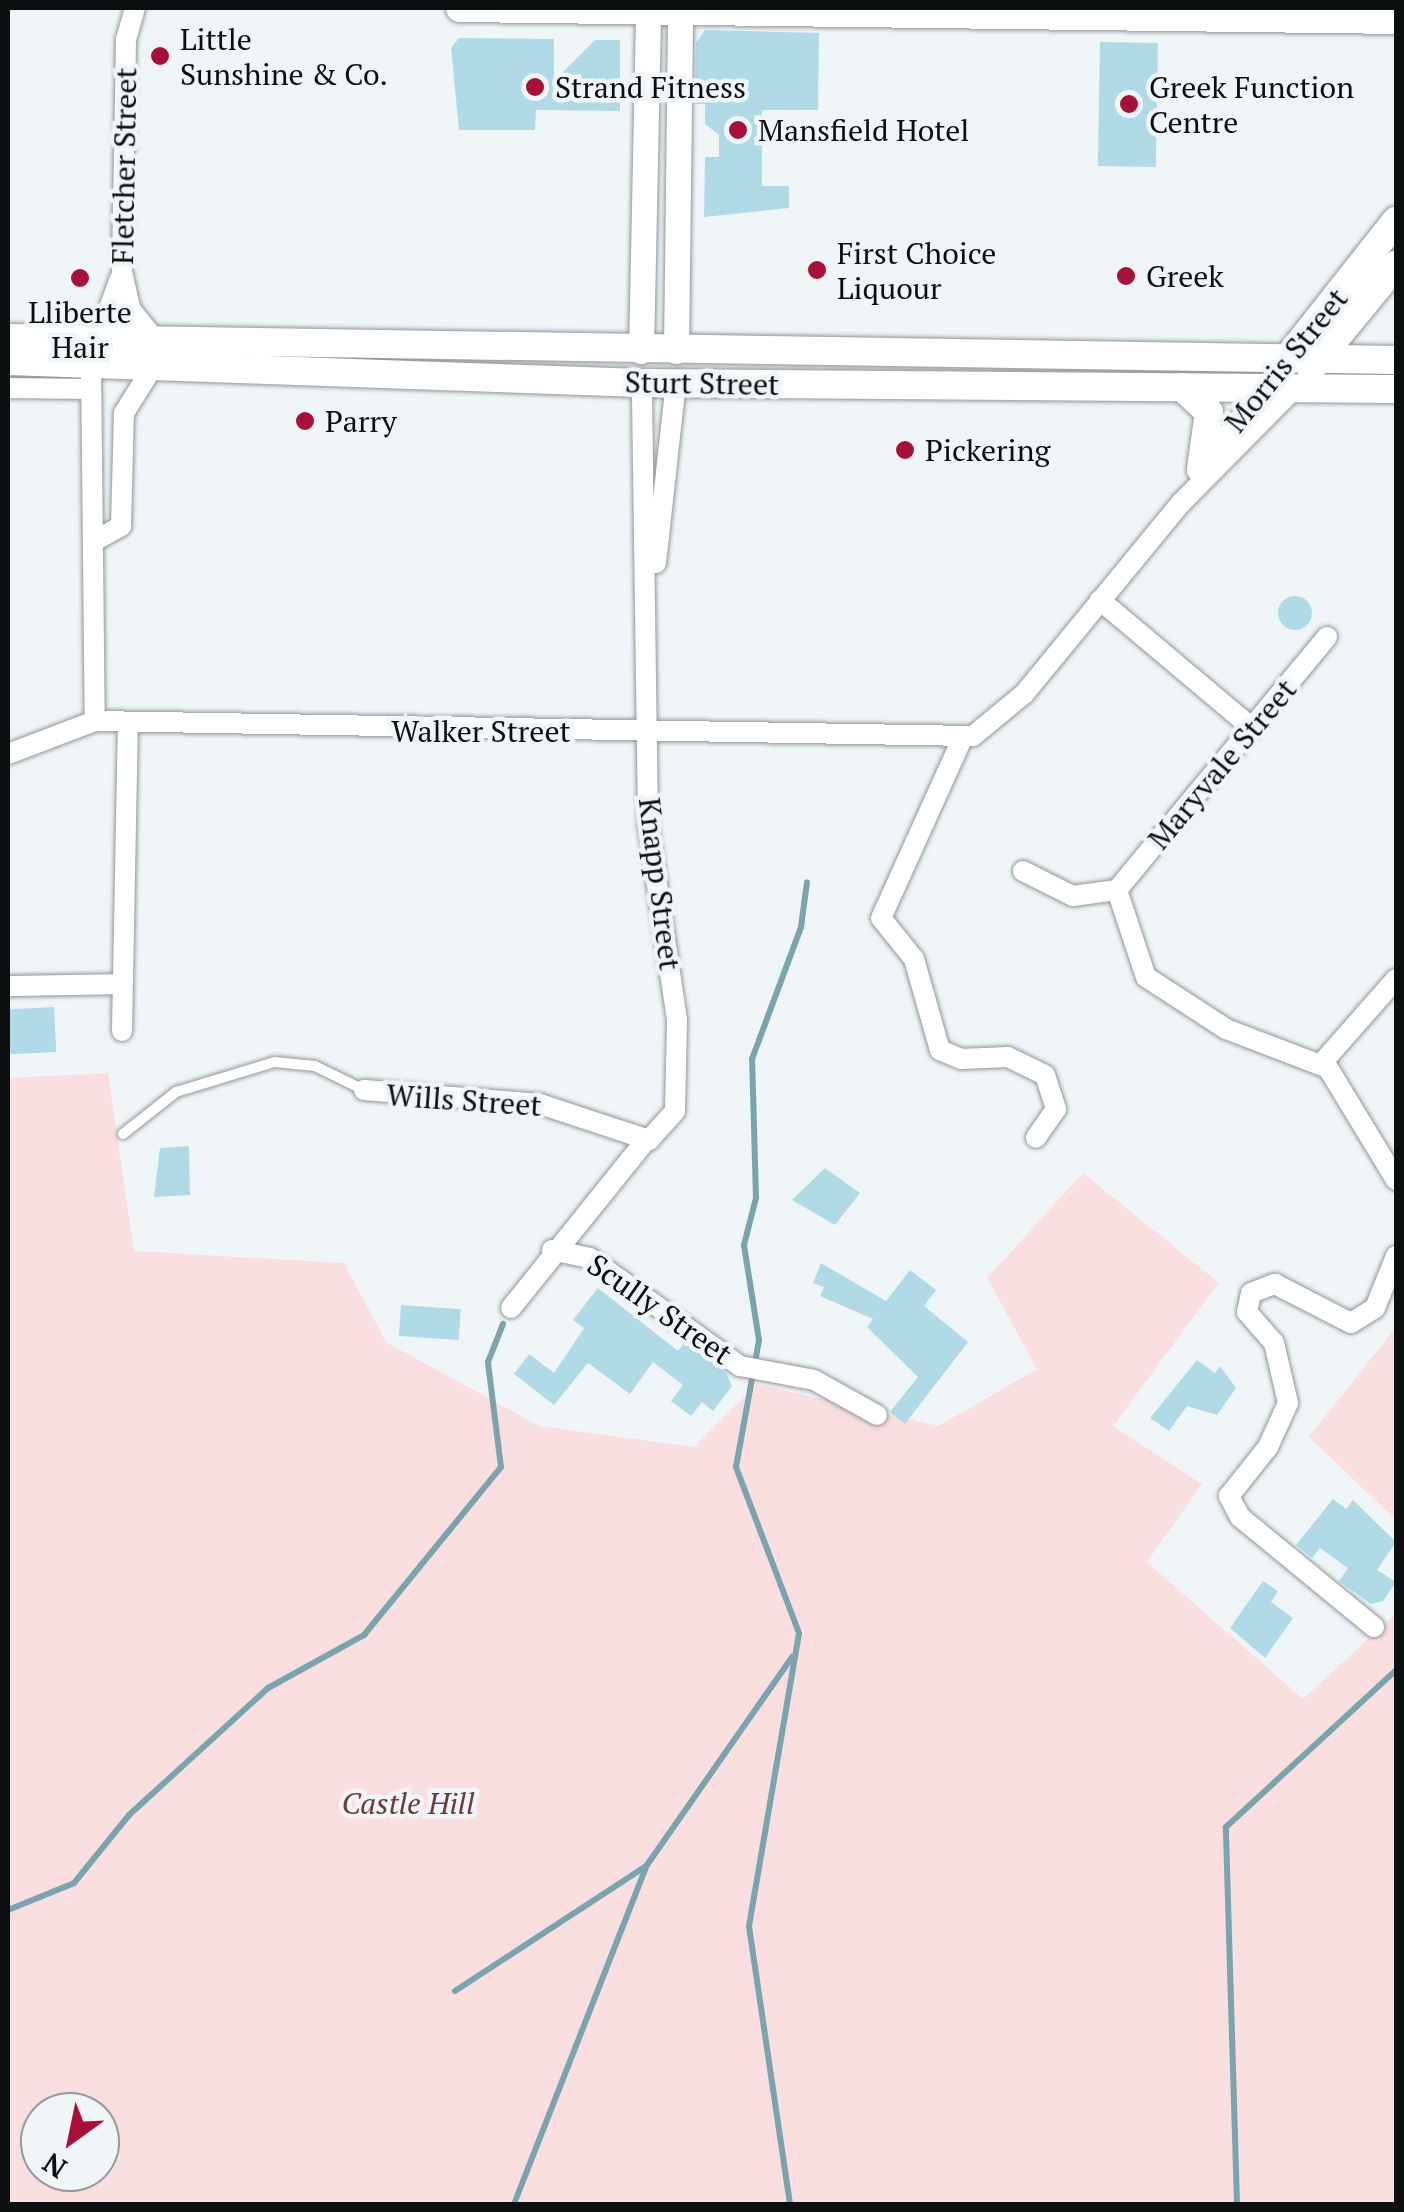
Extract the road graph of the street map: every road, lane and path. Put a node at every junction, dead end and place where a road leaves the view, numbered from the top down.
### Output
1 (116, 8) edge
2 (135, 8) edge
3 (460, 8) edge
4 (648, 9) edge
5 (680, 10) edge
6 (1396, 20) edge
7 (126, 40) junction
8 (1396, 221) edge
9 (1396, 265) edge
10 (122, 272) junction
11 (641, 289) junction
12 (677, 290) junction
13 (1371, 296) junction
14 (8, 338) edge
15 (641, 351) junction
16 (676, 351) junction
17 (156, 353) junction
18 (270, 358) junction
19 (1286, 360) junction
20 (1318, 360) junction
21 (1393, 360) edge
22 (8, 362) edge
23 (88, 374) junction
24 (642, 383) junction
25 (676, 383) junction
26 (8, 388) edge
27 (1182, 388) junction
28 (1265, 388) junction
29 (1294, 388) junction
30 (1396, 389) edge
31 (124, 413) junction
32 (671, 446) junction
33 (644, 447) junction
34 (1201, 469) junction
35 (1182, 503) junction
36 (96, 540) junction
37 (1100, 600) junction
38 (647, 609) junction
39 (1326, 637) dead end
40 (96, 721) junction
41 (128, 723) junction
42 (1252, 728) junction
43 (648, 734) junction
44 (962, 739) junction
45 (8, 754) edge
46 (1023, 871) dead end
47 (1117, 890) junction
48 (1396, 979) edge
49 (118, 984) junction
50 (8, 986) edge
51 (122, 1031) dead end
52 (1322, 1064) junction
53 (364, 1090) joint
54 (124, 1134) dead end
55 (1036, 1138) dead end
56 (646, 1140) junction
57 (1396, 1180) edge
58 (581, 1215) junction
59 (552, 1250) junction
60 (1396, 1256) edge
61 (590, 1258) junction
62 (512, 1308) dead end
63 (877, 1415) dead end
64 (1374, 1627) dead end

1 - 7 street, Fletcher Street
2 - 7 street, Fletcher Street
3 - 4 main road
4 - 5 main road
4 - 11 street
5 - 6 main road
5 - 12 street
7 - 10 street, Fletcher Street
8 - 19 main road, Morris Street
9 - 13 main road, Morris Street
10 - 17 street, Fletcher Street
10 - 23 street
11 - 12 street
11 - 15 street
12 - 16 street
13 - 20 main road, Morris Street
13 - 21 main road
14 - 23 main road, Sturt Street
15 - 16 main road, Sturt Street
15 - 18 main road, Sturt Street
15 - 24 main road
16 - 19 main road, Sturt Street
16 - 25 main road
17 - 18 main road, Sturt Street
17 - 23 main road, Sturt Street
17 - 31 street
18 - 24 main road, Sturt Street
19 - 20 main road, Sturt Street
19 - 28 main road, Morris Street
20 - 21 main road, Sturt Street
20 - 29 main road, Morris Street
22 - 23 main road, Sturt Street
23 - 26 street
23 - 31 street
23 - 36 street
24 - 25 main road, Sturt Street
24 - 33 street, Knapp Street
25 - 27 main road, Sturt Street
25 - 32 street, Knapp Street
27 - 28 main road, Sturt Street
27 - 34 main road
28 - 29 main road, Sturt Street
28 - 34 street, Morris Street
29 - 30 main road, Sturt Street
29 - 35 street, Morris Street
31 - 36 street
32 - 33 street
32 - 38 street, Knapp Street
33 - 38 street, Knapp Street
34 - 35 street, Morris Street
35 - 37 street, Morris Street
36 - 40 street
37 - 42 street
37 - 44 street, Morris Street
38 - 43 street, Knapp Street
39 - 42 street, Maryvale Street
40 - 41 street, Walker Street
40 - 45 street, Walker Street
41 - 43 street, Walker Street
41 - 49 street
42 - 47 street, Maryvale Street
43 - 44 street, Walker Street
43 - 56 street, Knapp Street
44 - 55 street
46 - 47 street
47 - 52 street
48 - 52 street
49 - 50 street
49 - 51 street
52 - 57 street
53 - 54 lane, Wills Street
53 - 56 street, Wills Street
56 - 58 street
58 - 59 street
58 - 61 street
59 - 61 street, Scully Street
59 - 62 street
60 - 64 street
61 - 63 street, Scully Street

